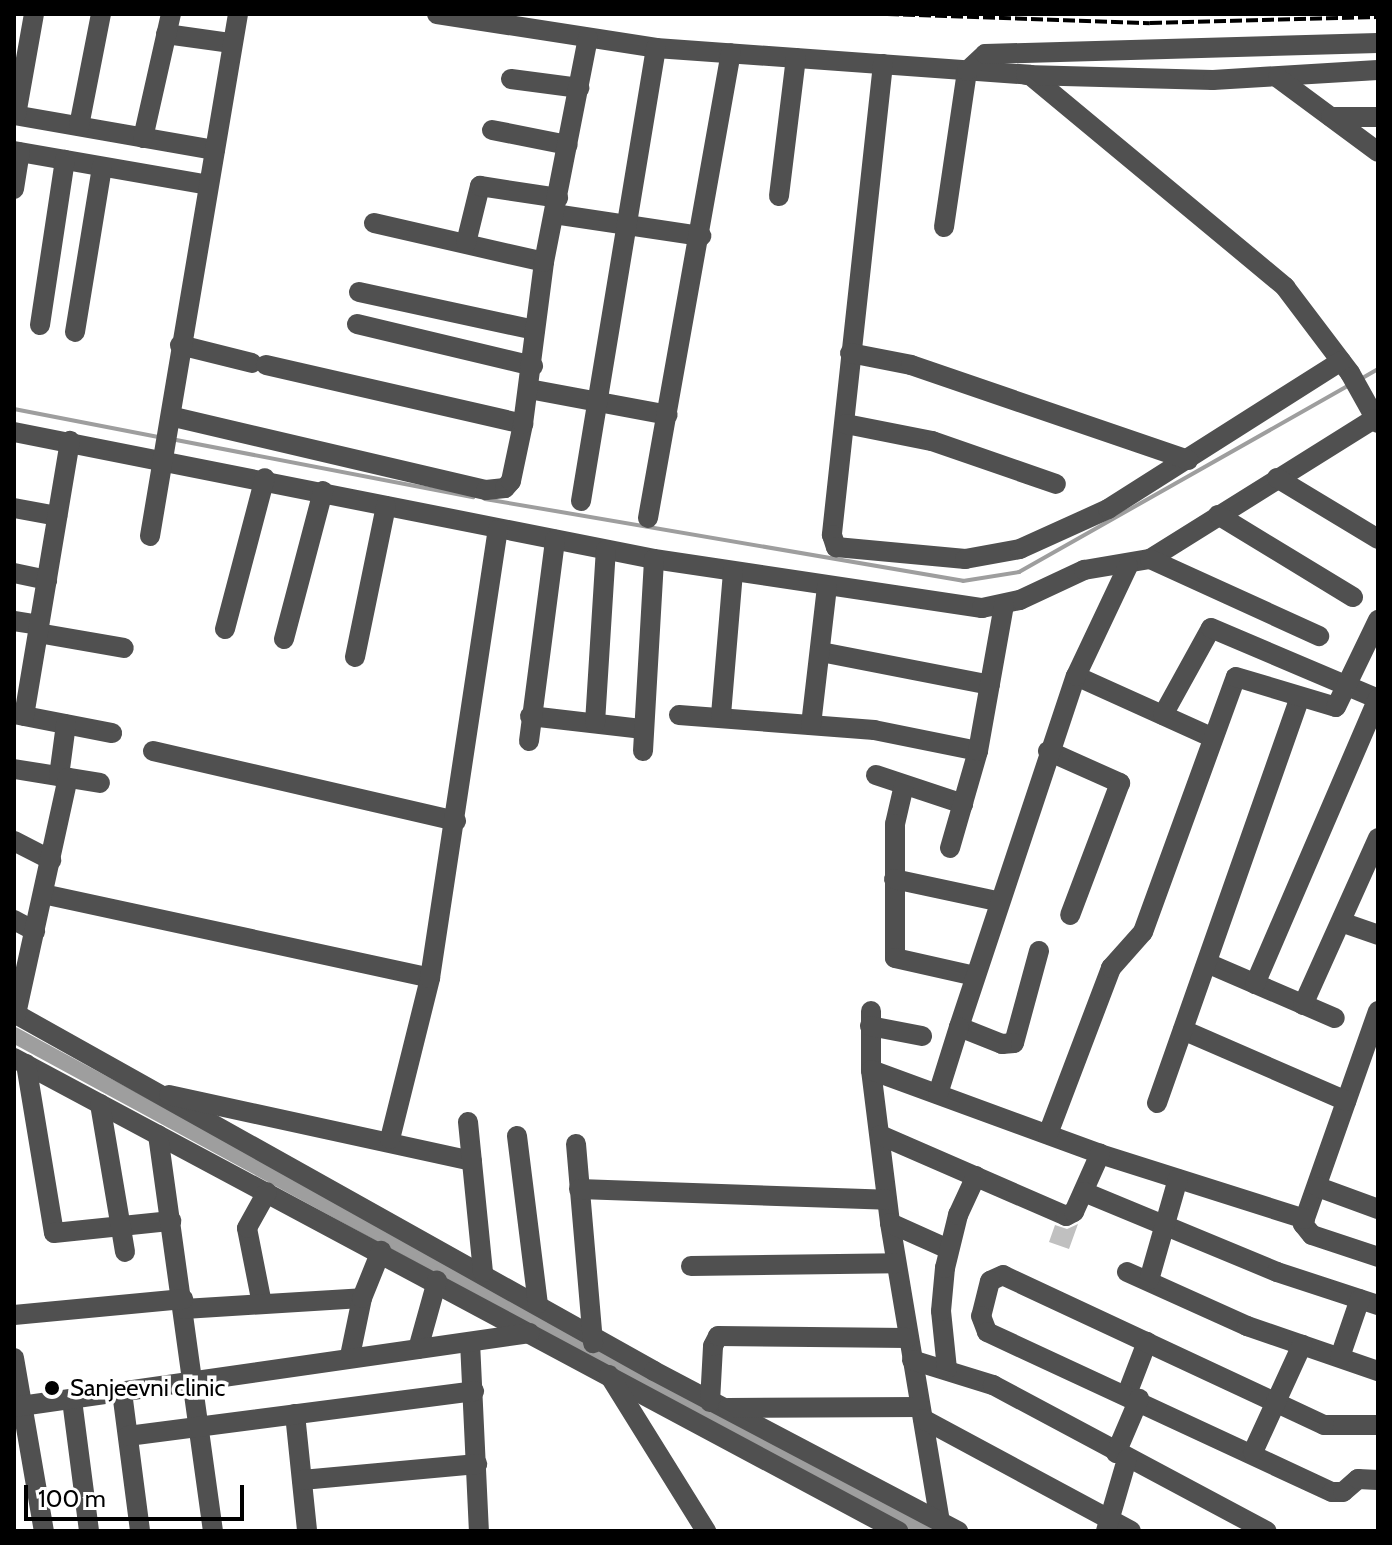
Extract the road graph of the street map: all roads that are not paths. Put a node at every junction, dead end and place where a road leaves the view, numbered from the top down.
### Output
1 (34, 14) edge
2 (101, 14) edge
3 (238, 14) edge
4 (437, 14) edge
5 (168, 24) edge
6 (588, 38) junction
7 (231, 43) junction
8 (1378, 43) edge
9 (1223, 47) junction
10 (656, 48) junction
11 (731, 53) junction
12 (796, 58) junction
13 (883, 64) junction
14 (1378, 70) edge
15 (967, 71) junction
16 (1022, 75) junction
17 (1278, 78) junction
18 (511, 79) dead end
19 (1213, 80) junction
20 (579, 88) junction
21 (15, 115) edge
22 (1331, 117) junction
23 (1378, 117) edge
24 (79, 126) junction
25 (492, 130) dead end
26 (143, 138) junction
27 (568, 145) junction
28 (215, 150) junction
29 (17, 152) edge
30 (1378, 152) edge
31 (65, 160) junction
32 (102, 167) junction
33 (208, 185) junction
34 (14, 189) edge
35 (779, 196) dead end
36 (556, 206) junction
37 (374, 223) dead end
38 (628, 224) junction
39 (944, 227) dead end
40 (701, 236) junction
41 (466, 243) junction
42 (544, 262) junction
43 (359, 292) dead end
44 (357, 324) dead end
45 (40, 325) dead end
46 (535, 330) junction
47 (75, 332) dead end
48 (180, 345) junction
49 (850, 353) junction
50 (533, 366) junction
51 (1346, 367) junction
52 (529, 389) junction
53 (597, 403) junction
54 (1372, 407) edge
55 (668, 415) junction
56 (523, 424) junction
57 (846, 424) junction
58 (14, 432) edge
59 (170, 439) junction
60 (70, 441) junction
61 (1188, 460) junction
62 (265, 478) junction
63 (1277, 478) junction
64 (1056, 484) dead end
65 (323, 491) junction
66 (581, 501) dead end
67 (386, 506) junction
68 (14, 508) edge
69 (1218, 515) junction
70 (57, 516) junction
71 (648, 518) dead end
72 (498, 530) junction
73 (150, 536) dead end
74 (1378, 539) edge
75 (555, 540) junction
76 (606, 550) junction
77 (654, 559) junction
78 (1150, 559) junction
79 (1128, 566) junction
80 (733, 571) junction
81 (14, 573) edge
82 (47, 580) junction
83 (827, 587) junction
84 (1353, 597) dead end
85 (1004, 605) junction
86 (1378, 620) edge
87 (14, 621) edge
88 (39, 629) junction
89 (225, 629) dead end
90 (1319, 636) dead end
91 (284, 639) dead end
92 (124, 648) dead end
93 (821, 652) junction
94 (355, 657) dead end
95 (24, 661) edge
96 (1076, 676) junction
97 (1349, 684) junction
98 (990, 685) junction
99 (1300, 697) junction
100 (1378, 699) edge
101 (19, 715) edge
102 (679, 715) dead end
103 (721, 715) junction
104 (1163, 715) junction
105 (530, 716) junction
106 (595, 723) junction
107 (66, 724) junction
108 (811, 725) junction
109 (643, 729) junction
110 (112, 733) dead end
111 (1211, 737) junction
112 (529, 741) dead end
113 (153, 751) dead end
114 (643, 751) dead end
115 (978, 751) junction
116 (1048, 751) junction
117 (14, 769) edge
118 (876, 775) dead end
119 (64, 777) junction
120 (100, 783) dead end
121 (904, 785) junction
122 (963, 804) junction
123 (456, 821) junction
124 (14, 841) edge
125 (950, 848) dead end
126 (1376, 849) edge
127 (51, 860) junction
128 (894, 879) junction
129 (43, 894) junction
130 (997, 901) junction
131 (1070, 915) dead end
132 (14, 920) edge
133 (1341, 922) junction
134 (35, 931) junction
135 (1378, 935) edge
136 (1039, 951) dead end
137 (1207, 963) junction
138 (975, 976) junction
139 (430, 978) junction
140 (1255, 984) junction
141 (1303, 1005) junction
142 (1378, 1011) edge
143 (15, 1014) edge
144 (1335, 1018) dead end
145 (959, 1027) junction
146 (1183, 1030) junction
147 (922, 1036) dead end
148 (20, 1061) edge
149 (871, 1070) junction
150 (153, 1092) junction
151 (938, 1094) junction
152 (1346, 1101) junction
153 (1157, 1103) dead end
154 (100, 1104) junction
155 (468, 1122) dead end
156 (1048, 1134) junction
157 (158, 1135) junction
158 (880, 1135) junction
159 (517, 1136) dead end
160 (390, 1139) junction
161 (576, 1144) dead end
162 (1100, 1154) junction
163 (472, 1161) junction
164 (976, 1176) junction
165 (1178, 1179) junction
166 (1318, 1187) junction
167 (579, 1189) junction
168 (267, 1192) junction
169 (1084, 1192) junction
170 (887, 1200) junction
171 (1378, 1209) edge
172 (1305, 1219) junction
173 (171, 1221) junction
174 (890, 1223) junction
175 (1166, 1225) junction
176 (121, 1228) junction
177 (948, 1249) junction
178 (381, 1251) junction
179 (125, 1252) dead end
180 (1378, 1257) edge
181 (896, 1263) junction
182 (691, 1266) dead end
183 (483, 1272) junction
184 (1127, 1272) dead end
185 (1149, 1280) junction
186 (437, 1281) junction
187 (362, 1298) junction
188 (1369, 1302) edge
189 (184, 1304) junction
190 (262, 1304) junction
191 (538, 1304) junction
192 (14, 1315) edge
193 (530, 1333) junction
194 (907, 1338) junction
195 (470, 1342) junction
196 (1147, 1342) junction
197 (1302, 1345) junction
198 (418, 1349) junction
199 (592, 1350) junction
200 (350, 1356) junction
201 (1340, 1357) junction
202 (14, 1358) edge
203 (912, 1360) junction
204 (947, 1369) junction
205 (1378, 1371) edge
206 (609, 1374) junction
207 (195, 1382) junction
208 (474, 1391) junction
209 (122, 1392) junction
210 (1133, 1396) junction
211 (72, 1400) junction
212 (1278, 1404) junction
213 (717, 1405) junction
214 (20, 1406) edge
215 (922, 1413) junction
216 (295, 1414) junction
217 (1378, 1425) edge
218 (199, 1427) junction
219 (128, 1436) junction
220 (1253, 1452) junction
221 (1121, 1456) junction
222 (477, 1464) junction
223 (302, 1480) junction
224 (1378, 1480) edge
225 (1107, 1525) edge
226 (949, 1526) edge
227 (889, 1529) edge
228 (44, 1531) edge
229 (89, 1531) edge
230 (140, 1531) edge
231 (213, 1531) edge
232 (307, 1531) edge
233 (479, 1531) edge
234 (706, 1531) edge
235 (1131, 1531) edge
236 (1267, 1531) edge

1 - 21 street
2 - 24 street
3 - 7 street
4 - 6 street
5 - 7 street
5 - 26 street
6 - 10 street
6 - 20 street
7 - 28 street
8 - 9 street
9 - 15 street
9 - 19 street
10 - 11 street
10 - 38 street
11 - 12 street
11 - 40 street
12 - 13 street
12 - 35 street
13 - 15 street
13 - 49 street
14 - 17 street
15 - 16 street
15 - 39 street
16 - 19 street
16 - 51 street
17 - 19 street
17 - 22 street
18 - 20 street
20 - 27 street
21 - 24 street
22 - 23 street
22 - 30 street
24 - 26 street
25 - 27 street
26 - 28 street
27 - 36 street
28 - 33 street
29 - 31 street
29 - 34 street
31 - 32 street
31 - 45 street
32 - 33 street
32 - 47 street
33 - 48 street
36 - 38 street
36 - 41 street
36 - 42 street
37 - 41 street
38 - 40 street
38 - 53 street
40 - 55 street
41 - 42 street
42 - 46 street
43 - 46 street
44 - 50 street
46 - 50 street
48 - 56 street
48 - 59 street
49 - 57 street
49 - 61 street
50 - 52 street
51 - 54 street
51 - 61 street
52 - 53 street
52 - 56 street
53 - 55 street
53 - 66 street
54 - 63 street
55 - 71 street
56 - 59 street
57 - 61 street
57 - 64 street
58 - 60 street
59 - 60 street
59 - 62 street
59 - 73 street
60 - 70 street
62 - 65 street
62 - 89 street
63 - 69 street
63 - 74 street
65 - 67 street
65 - 91 street
67 - 72 street
67 - 94 street
68 - 70 street
69 - 78 street
69 - 84 street
70 - 82 street
72 - 75 street
72 - 123 street
75 - 76 street
75 - 105 street
76 - 77 street
76 - 106 street
77 - 80 street
77 - 109 street
78 - 79 street
78 - 90 street
79 - 85 street
79 - 96 street
80 - 83 street
80 - 103 street
81 - 82 street
82 - 88 street
83 - 85 street
83 - 93 street
85 - 98 street
86 - 97 street
87 - 88 street
88 - 92 street
88 - 95 street
93 - 98 street
93 - 108 street
95 - 101 street
96 - 104 street
96 - 116 street
97 - 99 street
97 - 100 street
97 - 104 street
98 - 115 street
99 - 111 street
99 - 137 street
100 - 140 street
101 - 107 street
102 - 103 street
103 - 108 street
104 - 111 street
105 - 106 street
105 - 112 street
106 - 109 street
107 - 110 street
107 - 119 street
108 - 115 street
109 - 114 street
111 - 156 street
113 - 123 street
115 - 122 street
116 - 130 street
116 - 131 street
117 - 119 street
118 - 121 street
119 - 120 street
119 - 127 street
121 - 122 street
121 - 128 street
122 - 125 street
123 - 139 street
124 - 127 street
126 - 133 street
127 - 129 street
128 - 130 street
128 - 138 street
129 - 134 street
129 - 139 street
130 - 138 street
132 - 134 street
133 - 135 street
133 - 141 street
134 - 143 street
136 - 145 street
137 - 140 street
137 - 146 street
138 - 145 street
139 - 160 street
140 - 141 street
141 - 144 street
142 - 152 street
143 - 150 street
145 - 151 street
146 - 152 street
146 - 153 street
147 - 149 street
148 - 154 street
148 - 176 street
149 - 151 street
149 - 158 street
150 - 160 street
150 - 183 street
151 - 156 street
152 - 166 street
154 - 157 street
154 - 176 street
155 - 163 street
156 - 162 street
157 - 168 street
157 - 173 street
158 - 164 street
158 - 170 street
159 - 191 street
160 - 163 street
161 - 167 street
162 - 165 street
162 - 169 street
163 - 183 street
164 - 169 street
164 - 177 street
165 - 172 street
165 - 175 street
166 - 171 street
166 - 172 street
167 - 170 street
167 - 199 street
168 - 178 street
168 - 190 street
169 - 175 street
170 - 174 street
172 - 180 street
173 - 176 street
173 - 189 street
174 - 177 street
174 - 181 street
175 - 185 street
175 - 188 street
176 - 179 street
177 - 204 street
178 - 186 street
178 - 187 street
181 - 182 street
181 - 194 street
183 - 191 street
184 - 185 street
185 - 197 street
186 - 193 street
186 - 198 street
187 - 190 street
187 - 200 street
188 - 201 street
189 - 190 street
189 - 192 street
189 - 207 street
191 - 199 street
193 - 195 street
193 - 199 street
194 - 203 street
194 - 213 street
195 - 198 street
195 - 208 street
196 - 210 street
196 - 210 street
196 - 212 street
197 - 201 street
197 - 212 street
198 - 200 street
199 - 206 street
199 - 213 street
200 - 207 street
201 - 205 street
202 - 214 street
203 - 204 street
203 - 215 street
204 - 221 street
206 - 227 street
206 - 234 street
207 - 209 street
207 - 218 street
208 - 216 street
208 - 222 street
209 - 211 street
209 - 219 street
210 - 220 street
210 - 221 street
211 - 214 street
211 - 229 street
212 - 217 street
212 - 220 street
213 - 215 street
213 - 226 street
214 - 228 street
215 - 225 street
215 - 226 street
216 - 218 street
216 - 223 street
218 - 219 street
218 - 231 street
219 - 230 street
220 - 224 street
221 - 225 street
221 - 236 street
222 - 223 street
222 - 233 street
223 - 232 street
225 - 235 street

